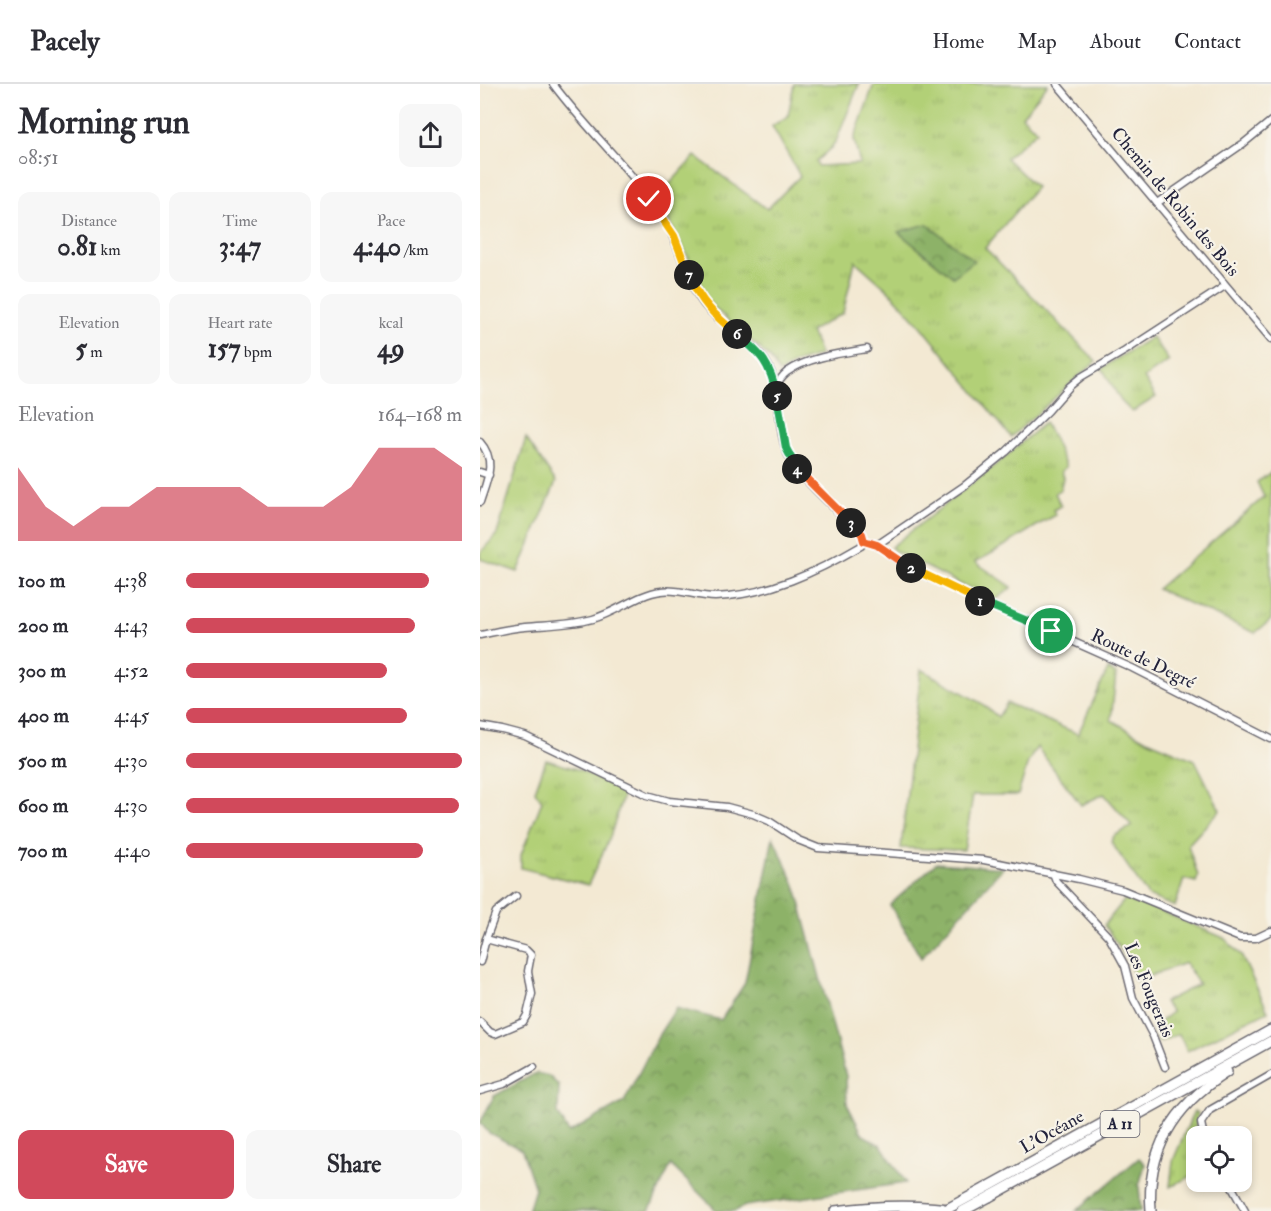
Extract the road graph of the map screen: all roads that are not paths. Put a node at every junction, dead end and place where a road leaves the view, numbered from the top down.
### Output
1 (553, 84) edge
2 (1057, 84) edge
3 (1271, 121) edge
4 (1157, 203) junction
5 (1225, 286) junction
6 (1271, 339) edge
7 (867, 349) dead end
8 (775, 387) junction
9 (480, 442) edge
10 (480, 472) edge
11 (489, 475) junction
12 (480, 502) edge
13 (864, 541) junction
14 (877, 545) junction
15 (480, 634) edge
16 (480, 726) edge
17 (1271, 739) edge
18 (1053, 873) junction
19 (516, 896) dead end
20 (1271, 931) edge
21 (486, 939) junction
22 (480, 962) edge
23 (480, 1022) edge
24 (1271, 1030) edge
25 (1271, 1041) edge
26 (1251, 1052) junction
27 (534, 1067) dead end
28 (1165, 1067) dead end
29 (1271, 1075) edge
30 (480, 1091) edge
31 (1202, 1126) edge
32 (1235, 1192) edge
33 (987, 1193) junction
34 (835, 1211) edge
35 (944, 1211) edge
36 (963, 1211) edge
37 (1151, 1211) edge
38 (1245, 1211) edge

1 - 8 street
2 - 4 street, Chemin de Robin des Bois
3 - 4 street
4 - 5 street, Chemin de Robin des Bois
5 - 6 street, Chemin de Robin des Bois
5 - 14 street
7 - 8 street
8 - 13 street
9 - 11 street
10 - 11 street
11 - 12 street
13 - 14 street, Route de Degré
13 - 15 street
14 - 17 street, Route de Degré
16 - 18 street
18 - 20 street
18 - 28 street, Les Fougerais
19 - 21 street
21 - 22 street
21 - 23 street
24 - 33 highway, L’Océane / A 11
25 - 26 highway, L’Océane / A 11
26 - 33 highway, L’Océane / A 11
26 - 37 highway
27 - 30 street
29 - 31 street
32 - 38 street
33 - 35 highway, L’Océane / A 11, bridge
33 - 36 highway, L’Océane / A 11, bridge
34 - 36 highway

